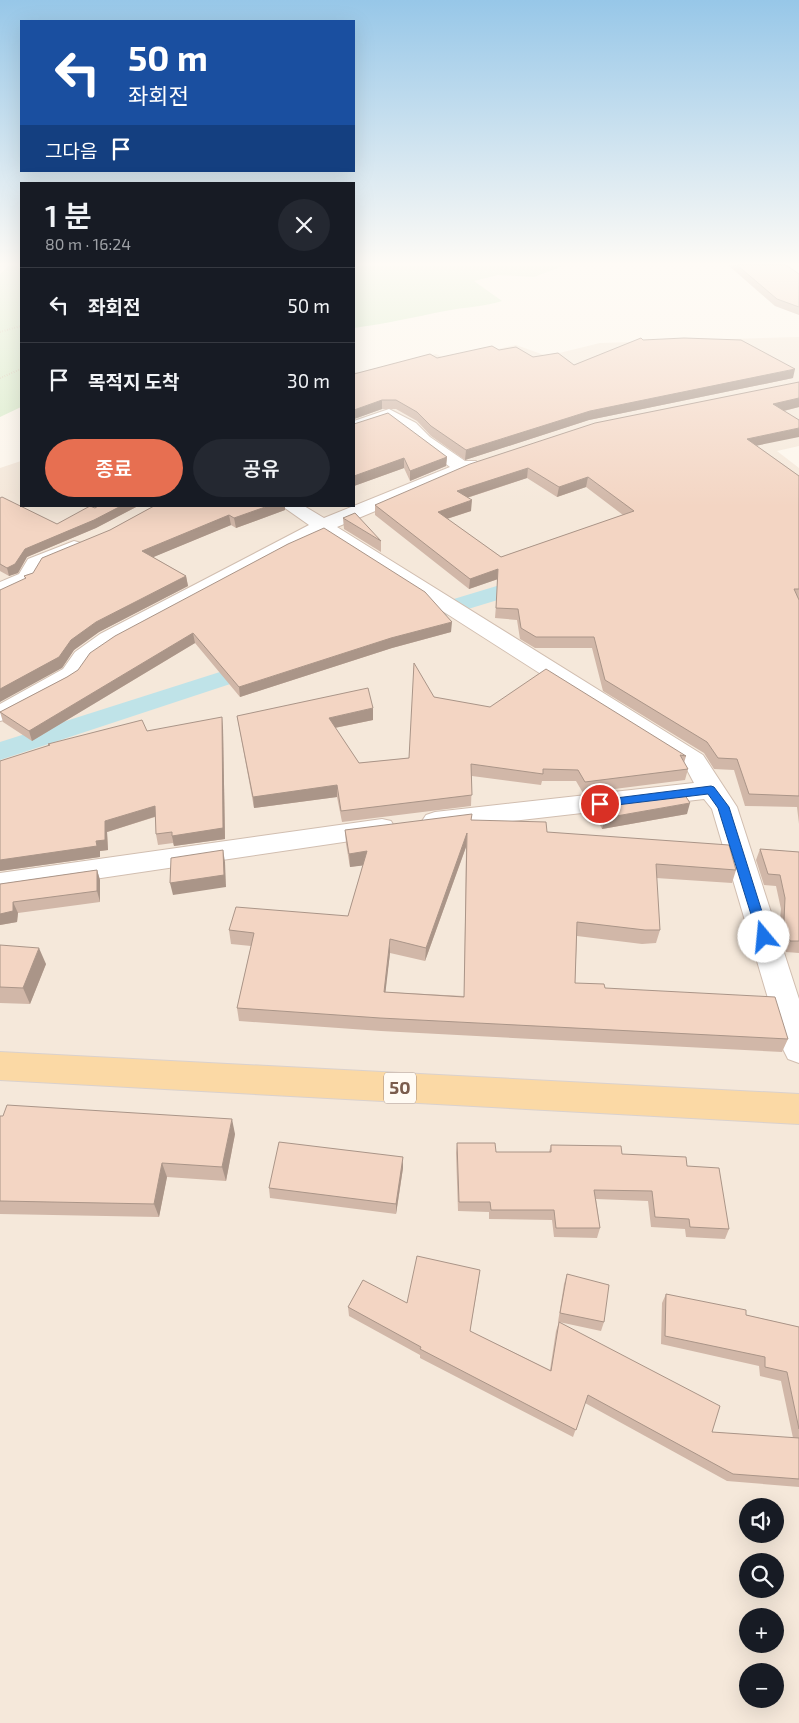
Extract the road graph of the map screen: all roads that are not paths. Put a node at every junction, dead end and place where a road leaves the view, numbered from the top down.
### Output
1 (355, 427) edge
2 (490, 459) edge
3 (463, 468) junction
4 (293, 507) edge
5 (322, 526) junction
6 (88, 541) edge
7 (0, 590) edge
8 (0, 714) edge
9 (711, 790) junction
10 (0, 883) edge
11 (799, 1049) edge
12 (0, 1066) edge
13 (799, 1109) edge

1 - 3 street
2 - 3 street
3 - 5 street
4 - 5 street
5 - 8 street
5 - 9 street
6 - 7 street
9 - 10 street
9 - 11 street
12 - 13 main road, 50

